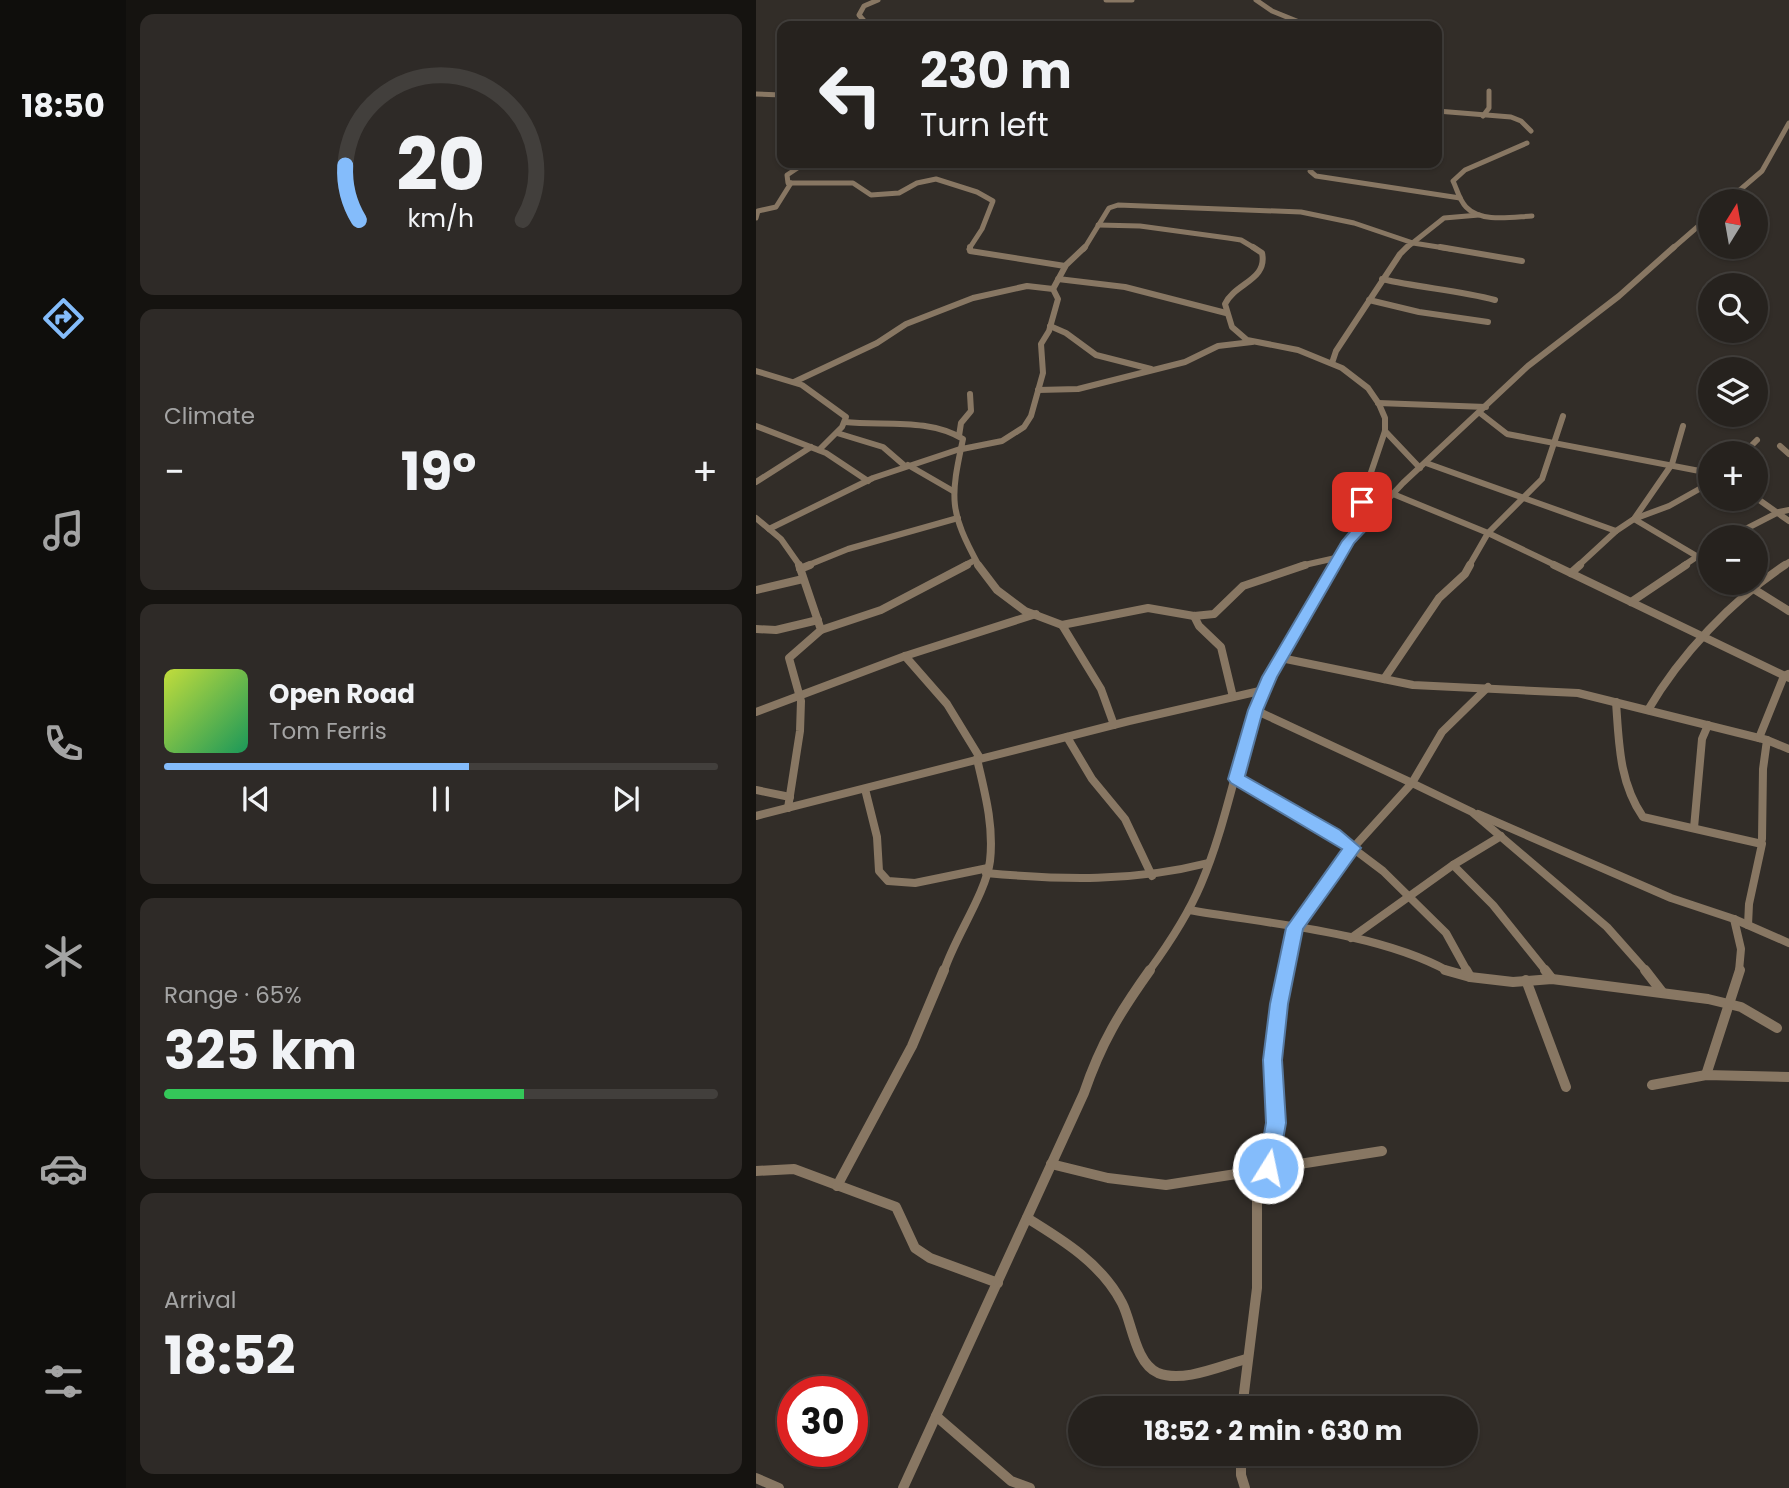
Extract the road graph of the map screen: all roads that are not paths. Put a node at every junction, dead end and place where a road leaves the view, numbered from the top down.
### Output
1 (878, 0) edge
2 (1106, 0) edge
3 (1132, 0) edge
4 (1256, 0) edge
5 (865, 21) edge
6 (1295, 21) edge
7 (1489, 91) dead end
8 (756, 94) edge
9 (777, 94) edge
10 (1442, 111) edge
11 (1483, 116) junction
12 (1789, 123) edge
13 (1531, 131) dead end
14 (1527, 143) dead end
15 (798, 168) edge
16 (1312, 168) edge
17 (791, 183) junction
18 (1741, 189) edge
19 (1460, 198) junction
20 (1479, 215) junction
21 (1532, 216) dead end
22 (756, 218) edge
23 (1098, 225) junction
24 (1698, 227) edge
25 (1413, 243) junction
26 (1522, 261) dead end
27 (1066, 266) junction
28 (1058, 279) junction
29 (1382, 279) junction
30 (1053, 289) junction
31 (1369, 300) junction
32 (1495, 300) dead end
33 (1226, 313) junction
34 (1488, 322) dead end
35 (1050, 326) junction
36 (1254, 342) junction
37 (1332, 363) junction
38 (1151, 369) junction
39 (756, 371) edge
40 (794, 382) junction
41 (1038, 390) junction
42 (970, 394) dead end
43 (1378, 403) junction
44 (1483, 410) junction
45 (1563, 416) dead end
46 (845, 422) junction
47 (756, 426) edge
48 (1683, 426) dead end
49 (1385, 431) junction
50 (837, 433) junction
51 (960, 436) junction
52 (1552, 443) junction
53 (1780, 446) dead end
54 (811, 447) junction
55 (962, 449) junction
56 (820, 450) junction
57 (1789, 454) edge
58 (1672, 464) junction
59 (907, 465) junction
60 (1423, 465) junction
61 (1698, 469) edge
62 (868, 481) junction
63 (756, 482) edge
64 (1698, 489) edge
65 (953, 491) junction
66 (1393, 494) junction
67 (1526, 498) junction
68 (1768, 505) edge
69 (1789, 510) edge
70 (1779, 512) junction
71 (756, 518) edge
72 (958, 518) junction
73 (1634, 519) junction
74 (1789, 521) edge
75 (1754, 525) edge
76 (1361, 528) junction
77 (769, 529) junction
78 (1616, 531) junction
79 (1488, 533) junction
80 (1698, 554) edge
81 (1695, 556) junction
82 (1340, 557) junction
83 (1698, 558) edge
84 (975, 560) junction
85 (1789, 562) edge
86 (800, 569) junction
87 (1571, 573) junction
88 (1768, 576) edge
89 (803, 579) junction
90 (756, 590) edge
91 (1745, 595) edge
92 (1764, 595) edge
93 (1631, 602) junction
94 (1789, 611) edge
95 (1036, 614) junction
96 (1194, 616) junction
97 (818, 620) junction
98 (1062, 625) junction
99 (756, 629) edge
100 (821, 630) junction
101 (1705, 638) junction
102 (905, 656) junction
103 (1281, 658) junction
104 (1787, 676) edge
105 (1384, 679) junction
106 (1488, 687) junction
107 (1264, 690) junction
108 (800, 697) junction
109 (1233, 697) junction
110 (1616, 702) junction
111 (1255, 710) junction
112 (1648, 710) junction
113 (756, 712) edge
114 (1115, 725) junction
115 (1708, 725) junction
116 (1067, 737) junction
117 (1763, 739) junction
118 (1789, 749) edge
119 (978, 758) junction
120 (1236, 779) junction
121 (1412, 783) junction
122 (866, 789) junction
123 (756, 790) edge
124 (790, 797) junction
125 (788, 808) junction
126 (1472, 812) junction
127 (756, 816) edge
128 (1693, 828) junction
129 (1501, 836) junction
130 (1762, 839) dead end
131 (1353, 848) junction
132 (1208, 863) junction
133 (1453, 865) junction
134 (987, 871) junction
135 (1152, 876) junction
136 (1409, 896) junction
137 (1189, 910) junction
138 (1734, 919) junction
139 (1748, 925) junction
140 (1295, 928) junction
141 (1351, 938) junction
142 (1789, 943) edge
143 (1470, 977) junction
144 (1552, 979) junction
145 (1526, 980) junction
146 (1662, 992) junction
147 (1729, 1004) junction
148 (1777, 1028) dead end
149 (1706, 1075) junction
150 (1789, 1077) edge
151 (1652, 1085) dead end
152 (1566, 1087) dead end
153 (1382, 1151) dead end
154 (1051, 1164) junction
155 (1263, 1169) junction
156 (756, 1171) edge
157 (836, 1186) junction
158 (1027, 1217) junction
159 (998, 1283) junction
160 (1247, 1359) junction
161 (1243, 1396) edge
162 (936, 1416) junction
163 (1241, 1466) edge
164 (756, 1478) edge
165 (779, 1488) edge
166 (903, 1488) edge
167 (1030, 1488) edge
168 (1245, 1488) edge

1 - 5 street
2 - 3 street
4 - 6 street
7 - 11 street
8 - 9 street
10 - 11 street
11 - 13 street
12 - 18 street
14 - 19 street
15 - 17 street
16 - 19 street
17 - 22 street
17 - 27 street
19 - 20 street
20 - 21 street
20 - 25 street
23 - 25 street
23 - 27 street
23 - 33 street
24 - 44 street
25 - 26 street
25 - 29 street
27 - 28 street
28 - 30 street
28 - 33 street
29 - 31 street
29 - 32 street
30 - 35 street
30 - 40 street
31 - 34 street
31 - 37 street
33 - 36 street
35 - 38 street
35 - 41 street
36 - 37 street
36 - 38 street
37 - 43 street
38 - 41 street
39 - 40 street
40 - 46 street
41 - 55 street
42 - 51 street
43 - 44 street
43 - 49 street
44 - 52 street
44 - 60 street
45 - 52 street
46 - 50 street
46 - 51 street
47 - 54 street
48 - 58 street
49 - 60 street
49 - 76 street
50 - 56 street
50 - 59 street
51 - 55 street
52 - 58 street
52 - 67 street
53 - 57 street
54 - 56 street
54 - 63 street
55 - 59 street
55 - 65 street
56 - 62 street
58 - 61 street
58 - 73 street
59 - 62 street
59 - 65 street
60 - 66 street
60 - 67 street
62 - 77 street
64 - 73 street
65 - 72 street
66 - 76 street
66 - 79 street
67 - 78 street
67 - 79 street
68 - 70 street
69 - 70 street
70 - 74 street
70 - 75 street
71 - 77 street
72 - 84 street
72 - 86 street
73 - 78 street
73 - 81 street
76 - 82 street
77 - 86 street
78 - 87 street
79 - 87 street
79 - 105 street
80 - 81 street
81 - 83 street
81 - 93 street
82 - 96 street
82 - 103 street
84 - 95 street
84 - 100 street
85 - 88 street
86 - 89 street
87 - 93 street
89 - 90 street
89 - 97 street
91 - 101 street
92 - 94 street
93 - 101 street
95 - 98 street
95 - 102 street
96 - 98 street
96 - 109 street
97 - 99 street
97 - 100 street
98 - 114 street
100 - 108 street
101 - 104 street
101 - 112 street
102 - 108 street
102 - 119 street
103 - 105 street
103 - 107 street
104 - 117 street
105 - 106 street
106 - 110 street
106 - 121 street
107 - 109 street
107 - 111 street
108 - 113 street
108 - 124 street
109 - 114 street
110 - 112 street
110 - 128 street
111 - 120 street
111 - 121 street
112 - 115 street
114 - 116 street
115 - 117 street
115 - 128 street
116 - 119 street
116 - 135 street
117 - 118 street
117 - 130 street
119 - 122 street
119 - 134 street
120 - 131 street
120 - 132 street
121 - 126 street
121 - 131 street
122 - 125 street
122 - 134 street
123 - 124 street
124 - 125 street
125 - 127 street
126 - 129 street
126 - 138 street
128 - 139 street
129 - 133 street
129 - 146 street
131 - 136 street
131 - 140 street
132 - 135 street
132 - 137 street
133 - 136 street
133 - 144 street
134 - 135 street
134 - 157 street
136 - 141 street
136 - 143 street
137 - 140 street
137 - 154 street
138 - 139 street
138 - 147 street
139 - 142 street
140 - 141 street
140 - 155 street
141 - 143 street
143 - 145 street
144 - 145 street
144 - 146 street
145 - 152 street
146 - 147 street
147 - 148 street
147 - 149 street
149 - 150 street
149 - 151 street
153 - 155 street
154 - 155 street
154 - 158 street
155 - 160 street
156 - 157 street
157 - 159 street
158 - 159 street
158 - 160 street
159 - 162 street
160 - 161 street
162 - 166 street
162 - 167 street
163 - 168 street
164 - 165 street

